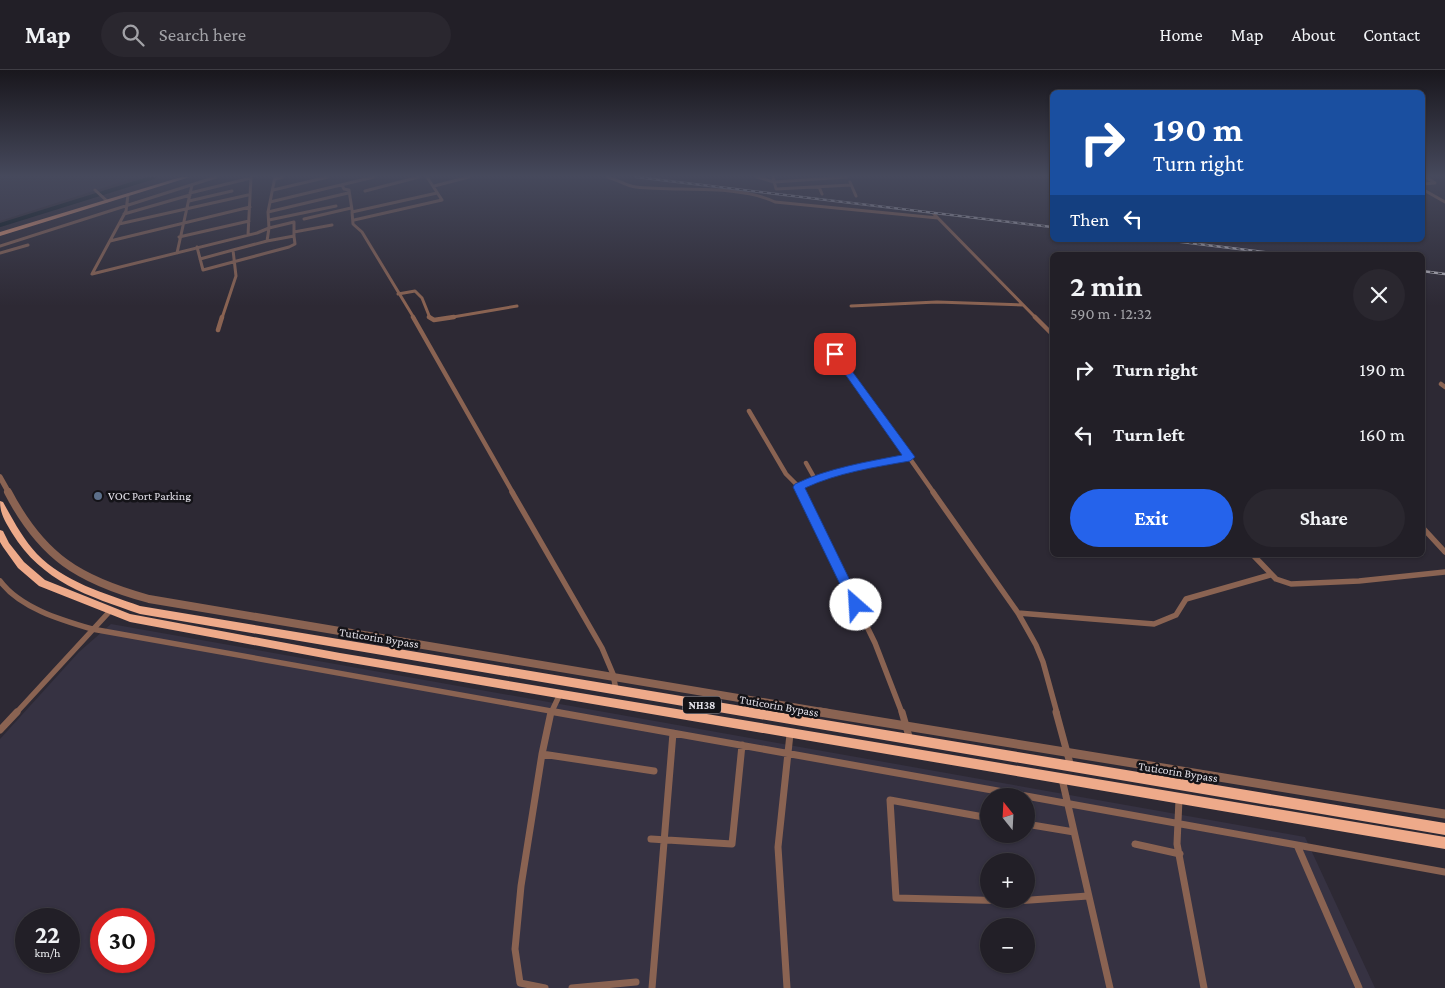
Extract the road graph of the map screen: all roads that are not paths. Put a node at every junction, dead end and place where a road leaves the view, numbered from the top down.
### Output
1 (42, 220) edge
2 (84, 220) edge
3 (121, 220) edge
4 (136, 220) edge
5 (184, 220) edge
6 (198, 220) edge
7 (269, 220) edge
8 (301, 220) edge
9 (354, 220) edge
10 (941, 220) edge
11 (249, 221) joint
12 (294, 222) junction
13 (184, 223) junction
14 (119, 224) junction
15 (332, 224) dead end
16 (269, 228) junction
17 (0, 234) edge
18 (294, 234) junction
19 (248, 235) junction
20 (241, 236) junction
21 (179, 237) junction
22 (110, 241) junction
23 (268, 242) junction
24 (28, 245) dead end
25 (0, 246) edge
26 (198, 247) junction
27 (242, 247) junction
28 (233, 250) junction
29 (0, 253) edge
30 (177, 253) junction
31 (200, 259) junction
32 (236, 261) junction
33 (398, 294) junction
34 (1023, 304) junction
35 (517, 306) dead end
36 (851, 306) dead end
37 (218, 330) dead end
38 (1050, 332) edge
39 (828, 342) dead end
40 (749, 411) dead end
41 (910, 457) junction
42 (806, 463) dead end
43 (0, 477) edge
44 (814, 479) junction
45 (799, 487) junction
46 (0, 504) edge
47 (1425, 530) edge
48 (0, 533) edge
49 (1445, 552) edge
50 (1255, 557) edge
51 (1445, 572) edge
52 (1270, 575) junction
53 (0, 581) edge
54 (110, 612) junction
55 (1018, 613) junction
56 (92, 629) junction
57 (614, 678) junction
58 (616, 690) junction
59 (560, 693) junction
60 (551, 711) junction
61 (906, 725) junction
62 (0, 730) edge
63 (673, 733) junction
64 (790, 734) junction
65 (910, 740) junction
66 (742, 746) junction
67 (1067, 751) junction
68 (542, 754) junction
69 (788, 754) junction
70 (1071, 768) junction
71 (654, 771) dead end
72 (1062, 778) junction
73 (981, 788) edge
74 (1035, 798) edge
75 (1179, 798) junction
76 (1068, 804) junction
77 (1445, 814) edge
78 (980, 816) edge
79 (1178, 824) junction
80 (1035, 826) edge
81 (1445, 829) edge
82 (1074, 832) junction
83 (651, 838) dead end
84 (663, 842) junction
85 (1445, 843) edge
86 (1135, 844) dead end
87 (1297, 845) junction
88 (1180, 854) junction
89 (1445, 872) edge
90 (1088, 896) junction
91 (636, 982) dead end
92 (545, 988) edge
93 (572, 988) edge
94 (652, 988) edge
95 (787, 988) edge
96 (1110, 988) edge
97 (1204, 988) edge
98 (1358, 988) edge

1 - 17 main road
2 - 25 street
3 - 14 street
4 - 14 street
5 - 13 street
6 - 13 street
7 - 16 street
8 - 12 street
9 - 33 street
10 - 34 street
11 - 19 street
11 - 21 street
12 - 16 street
12 - 18 street
13 - 21 street
13 - 22 street
14 - 22 street
15 - 18 street
16 - 19 street
16 - 23 street
18 - 23 street
18 - 32 street
19 - 20 street
20 - 26 street
20 - 27 street
21 - 30 street
22 - 30 street
23 - 27 street
24 - 29 street
26 - 30 street
26 - 31 street
27 - 28 street
28 - 31 street
28 - 32 street
31 - 32 street
32 - 37 street
33 - 35 street
33 - 57 street
34 - 36 street
34 - 38 street
39 - 41 street
40 - 45 street
41 - 44 street
41 - 55 street
42 - 44 street
43 - 57 street
44 - 45 street
45 - 61 street
46 - 58 highway, Tuticorin Bypass / NH38
47 - 49 street
48 - 54 highway, Tuticorin Bypass / NH38
50 - 52 street
51 - 52 street
52 - 55 street
53 - 56 street
54 - 56 street
54 - 59 highway, Tuticorin Bypass / NH38
55 - 67 street
56 - 60 street
56 - 62 street
57 - 58 street
57 - 61 street
58 - 65 highway, Tuticorin Bypass / NH38
59 - 60 street
59 - 64 highway, Tuticorin Bypass / NH38
60 - 63 street
60 - 68 street
61 - 65 street
61 - 67 street
63 - 66 street
63 - 84 street
64 - 69 street
64 - 72 highway, Tuticorin Bypass / NH38
65 - 70 highway, Tuticorin Bypass / NH38
66 - 69 street
66 - 84 street
67 - 70 street
67 - 77 street
68 - 71 street
68 - 92 street
69 - 73 street
69 - 95 street
70 - 81 highway, Tuticorin Bypass / NH38
72 - 75 highway, Tuticorin Bypass / NH38
72 - 76 street
74 - 76 street
75 - 79 street
75 - 85 highway, Tuticorin Bypass / NH38
76 - 79 street
76 - 82 street
78 - 90 street
79 - 87 street
79 - 88 street
80 - 82 street
82 - 90 street
83 - 84 street
84 - 94 street
86 - 88 street
87 - 89 street
87 - 98 street
88 - 97 street
90 - 96 street
91 - 93 street

